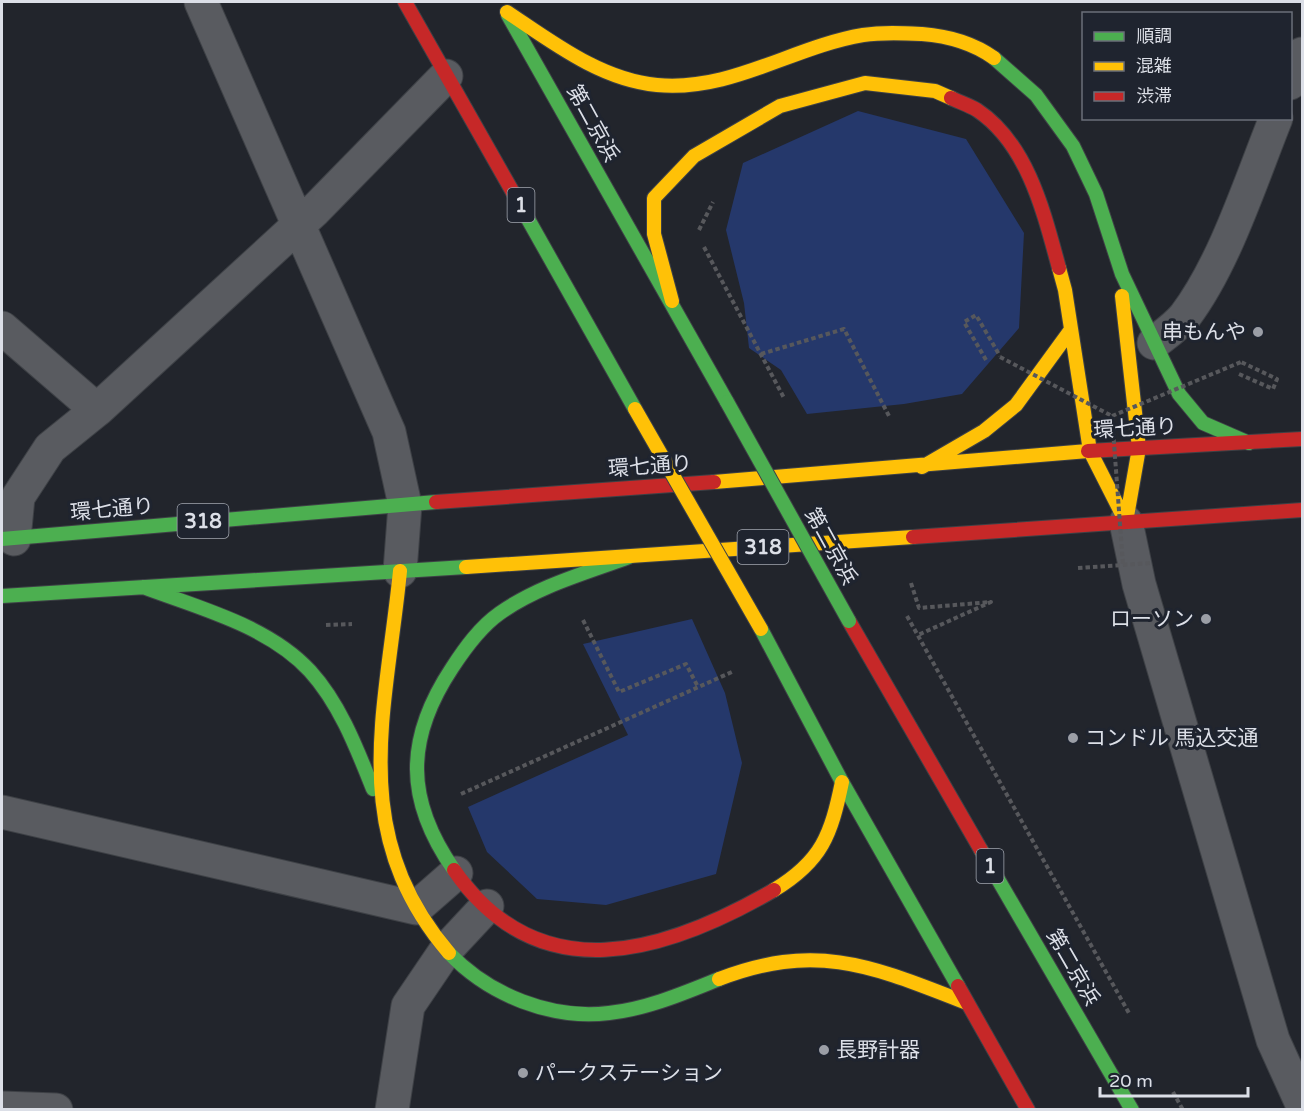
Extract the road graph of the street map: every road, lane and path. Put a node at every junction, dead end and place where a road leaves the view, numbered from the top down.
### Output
1 (201, 2) edge
2 (405, 2) edge
3 (502, 5) edge
4 (1302, 54) edge
5 (446, 76) junction
6 (1292, 78) edge
7 (1275, 120) edge
8 (716, 196) dead end
9 (298, 225) junction
10 (697, 234) dead end
11 (702, 244) dead end
12 (1118, 264) junction
13 (672, 301) junction
14 (2, 328) edge
15 (1070, 331) junction
16 (1154, 343) junction
17 (761, 354) junction
18 (1009, 356) dead end
19 (986, 360) dead end
20 (1001, 364) dead end
21 (1239, 374) dead end
22 (784, 398) dead end
23 (97, 410) junction
24 (1112, 416) junction
25 (890, 418) dead end
26 (1302, 439) edge
27 (1249, 443) junction
28 (1139, 448) junction
29 (1090, 451) junction
30 (922, 467) junction
31 (405, 505) junction
32 (1302, 510) edge
33 (1126, 522) junction
34 (8, 539) edge
35 (629, 557) junction
36 (1151, 563) dead end
37 (1124, 565) junction
38 (1078, 568) dead end
39 (400, 571) junction
40 (911, 583) dead end
41 (143, 587) junction
42 (2, 596) edge
43 (907, 616) dead end
44 (583, 620) dead end
45 (357, 624) dead end
46 (314, 626) dead end
47 (918, 635) junction
48 (729, 661) dead end
49 (734, 670) junction
50 (740, 680) dead end
51 (698, 687) junction
52 (842, 782) junction
53 (453, 798) dead end
54 (380, 808) junction
55 (2, 812) edge
56 (456, 873) junction
57 (487, 906) junction
58 (416, 908) junction
59 (446, 950) junction
60 (967, 1003) junction
61 (1131, 1017) dead end
62 (1172, 1089) dead end
63 (1302, 1104) edge
64 (2, 1108) edge
65 (56, 1110) edge
66 (392, 1110) edge
67 (1028, 1110) edge
68 (1132, 1110) edge
69 (1183, 1110) edge

1 - 9 street
2 - 5 main road, 1
3 - 12 main road
3 - 13 main road, 第二京浜 / 1
4 - 6 street
5 - 9 street
5 - 52 main road, 1, bridge
7 - 16 street
8 - 10 path
9 - 23 street
9 - 31 street
11 - 17 path
12 - 16 main road
12 - 28 main road
13 - 15 main road
13 - 68 main road, 第二京浜 / 1, bridge
14 - 23 street
15 - 29 main road
15 - 30 main road
16 - 27 main road
17 - 22 path
17 - 25 path
18 - 20 path
19 - 24 path, bridge
21 - 24 path, bridge
23 - 34 street
24 - 37 path, bridge
26 - 27 main road, 環七通り / 318
27 - 28 main road, 環七通り / 318
28 - 29 main road, 環七通り / 318
28 - 33 main road
29 - 30 main road, 環七通り / 318
29 - 33 main road
30 - 31 main road, 環七通り / 318
31 - 34 main road, 環七通り / 318
31 - 39 street
32 - 33 main road, 318
33 - 35 main road, 318
33 - 63 street
35 - 39 main road, 318
35 - 56 main road
36 - 37 path, bridge
37 - 38 path, bridge
39 - 41 main road, 318
39 - 54 main road
40 - 47 path
41 - 42 main road, 318
41 - 54 main road
43 - 47 path
44 - 51 path
45 - 46 path
47 - 61 path
48 - 49 path
49 - 50 path
49 - 51 path
51 - 53 path
52 - 57 main road
52 - 60 main road, 1
54 - 58 main road
55 - 58 street
56 - 57 main road
56 - 58 street
57 - 59 street
58 - 59 main road
59 - 60 main road
59 - 66 street
60 - 67 main road, 1
62 - 69 path
64 - 65 street

